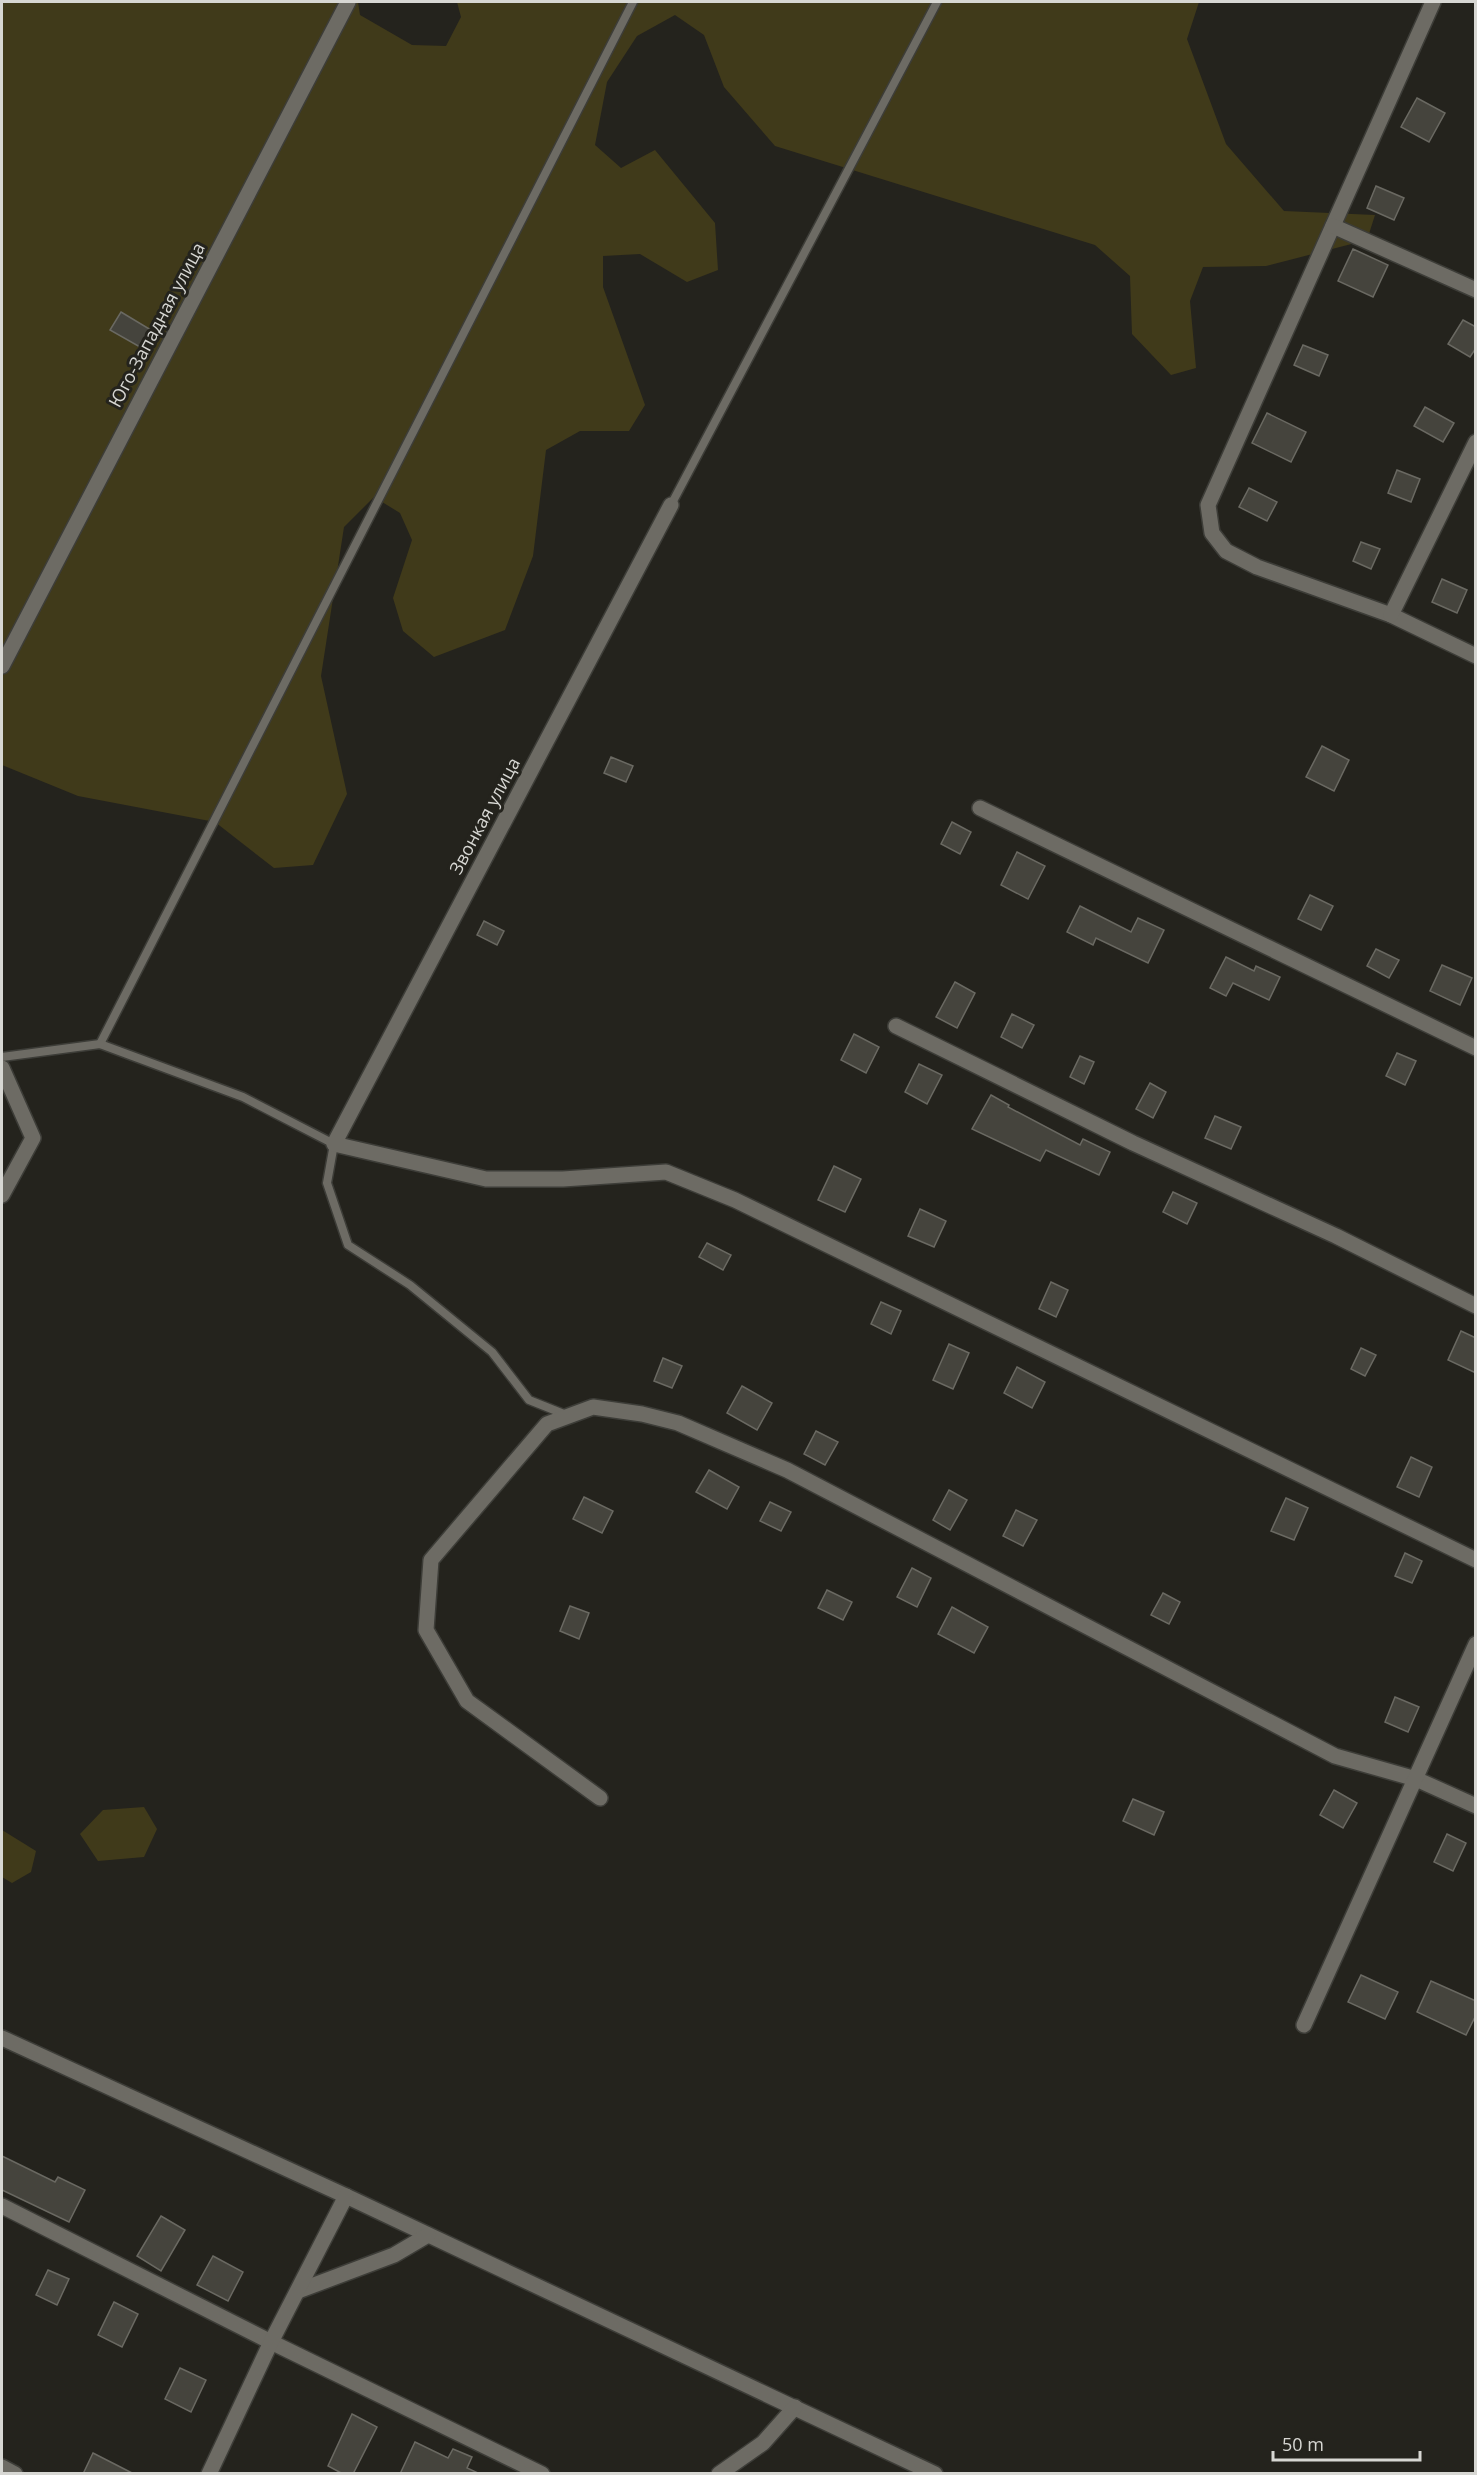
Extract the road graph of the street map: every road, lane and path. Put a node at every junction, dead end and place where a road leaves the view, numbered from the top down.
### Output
1 (348, 2) edge
2 (633, 2) edge
3 (938, 2) edge
4 (1433, 2) edge
5 (1334, 226) junction
6 (1476, 290) edge
7 (1476, 442) edge
8 (671, 505) joint
9 (1391, 615) junction
10 (1476, 656) edge
11 (2, 666) edge
12 (980, 808) dead end
13 (896, 1026) dead end
14 (100, 1044) junction
15 (1476, 1048) edge
16 (2, 1057) edge
17 (2, 1068) edge
18 (334, 1144) junction
19 (2, 1195) edge
20 (1476, 1306) edge
21 (569, 1416) junction
22 (1476, 1560) edge
23 (1476, 1644) edge
24 (1416, 1779) junction
25 (600, 1798) dead end
26 (1476, 1806) edge
27 (1304, 2025) dead end
28 (2, 2038) edge
29 (346, 2196) junction
30 (2, 2206) edge
31 (428, 2235) junction
32 (298, 2291) junction
33 (272, 2342) junction
34 (795, 2407) junction
35 (2, 2467) edge
36 (15, 2474) edge
37 (209, 2474) edge
38 (542, 2474) edge
39 (719, 2474) edge
40 (935, 2474) edge

1 - 11 street, Юго-Западная улица
2 - 14 lane
3 - 8 lane
4 - 5 street
5 - 6 street
5 - 9 street
7 - 9 street
8 - 18 street, Звонкая улица
9 - 10 street
12 - 15 street
13 - 20 street
14 - 16 lane
14 - 18 lane
17 - 19 street
18 - 21 lane
18 - 22 street
21 - 24 street
21 - 25 street
23 - 24 street
24 - 26 street
24 - 27 street
28 - 29 street
29 - 31 street
29 - 32 street
30 - 33 street
31 - 32 street
31 - 34 street
32 - 33 street
33 - 37 street
33 - 38 street
34 - 39 street
34 - 40 street
35 - 36 street

